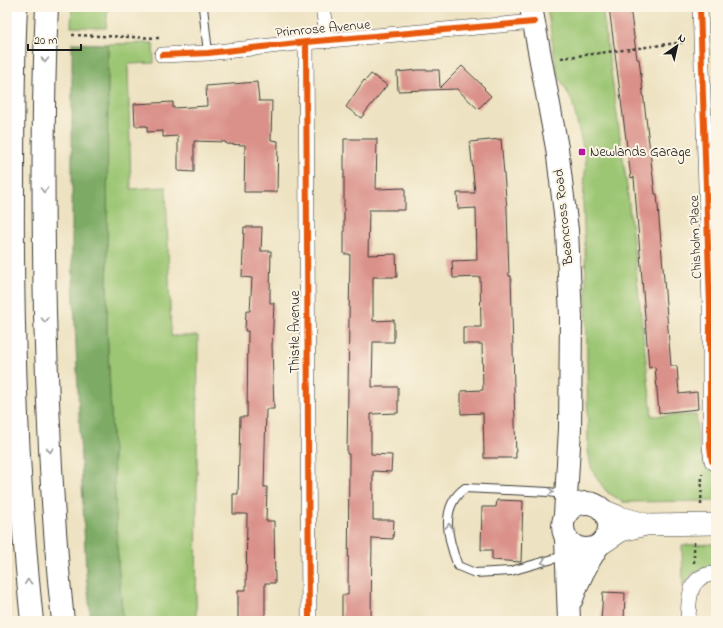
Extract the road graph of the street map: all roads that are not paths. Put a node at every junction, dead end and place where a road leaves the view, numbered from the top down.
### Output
1 (16, 7) edge
2 (48, 7) edge
3 (203, 7) edge
4 (323, 7) edge
5 (700, 7) edge
6 (533, 15) edge
7 (328, 41) junction
8 (306, 42) junction
9 (208, 52) junction
10 (162, 55) road end
11 (713, 305) edge
12 (570, 429) junction
13 (716, 464) edge
14 (565, 505) junction
15 (595, 506) junction
16 (646, 524) junction
17 (703, 524) edge
18 (583, 547) junction
19 (716, 574) edge
20 (569, 617) edge
21 (32, 621) edge
22 (63, 621) edge
23 (309, 621) edge
24 (688, 621) edge

21 -> 1 main road
2 -> 22 main road
3 - 9 lane
4 - 7 street
5 - 11 street, Chisholm Place
6 - 7 street, Primrose Avenue
6 - 12 main road, Beancross Road
7 - 8 street, Primrose Avenue
8 - 9 street, Primrose Avenue
8 - 23 street, Thistle Avenue
9 - 10 street, Primrose Avenue
11 - 13 street, Chisholm Place
12 - 14 main road, Beancross Road
12 - 15 main road, Beancross Road
14 - 15 main road
14 - 18 main road, Beancross Road
18 -> 14 lane
15 - 16 main road
15 - 18 main road, Beancross Road
16 - 17 main road
16 - 18 main road
18 - 20 main road
18 - 20 main road
19 - 24 street

